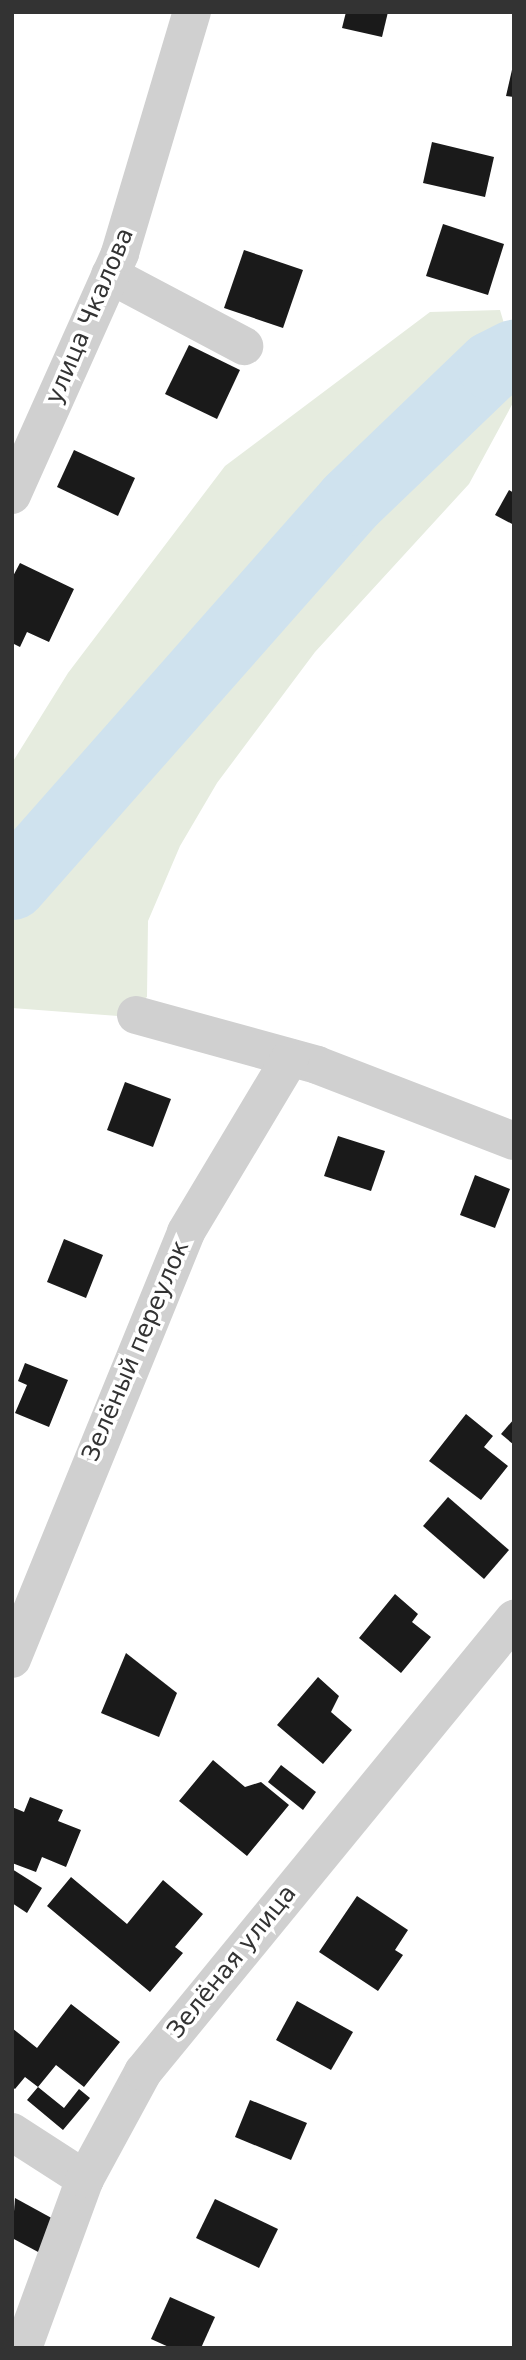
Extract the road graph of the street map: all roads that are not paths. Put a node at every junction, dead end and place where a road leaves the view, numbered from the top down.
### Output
1 (192, 12) edge
2 (110, 275) junction
3 (244, 346) dead end
4 (12, 495) edge
5 (136, 1015) dead end
6 (290, 1058) junction
7 (514, 1141) edge
8 (514, 1619) edge
9 (12, 1659) edge
10 (12, 2132) edge
11 (85, 2179) junction
12 (23, 2348) edge

1 - 2 street, улица Чкалова
2 - 3 street
2 - 4 street, улица Чкалова
5 - 6 street
6 - 7 street
6 - 9 street, Зелёный переулок
8 - 11 street, Зелёная улица
10 - 11 street
11 - 12 street, Зелёная улица

